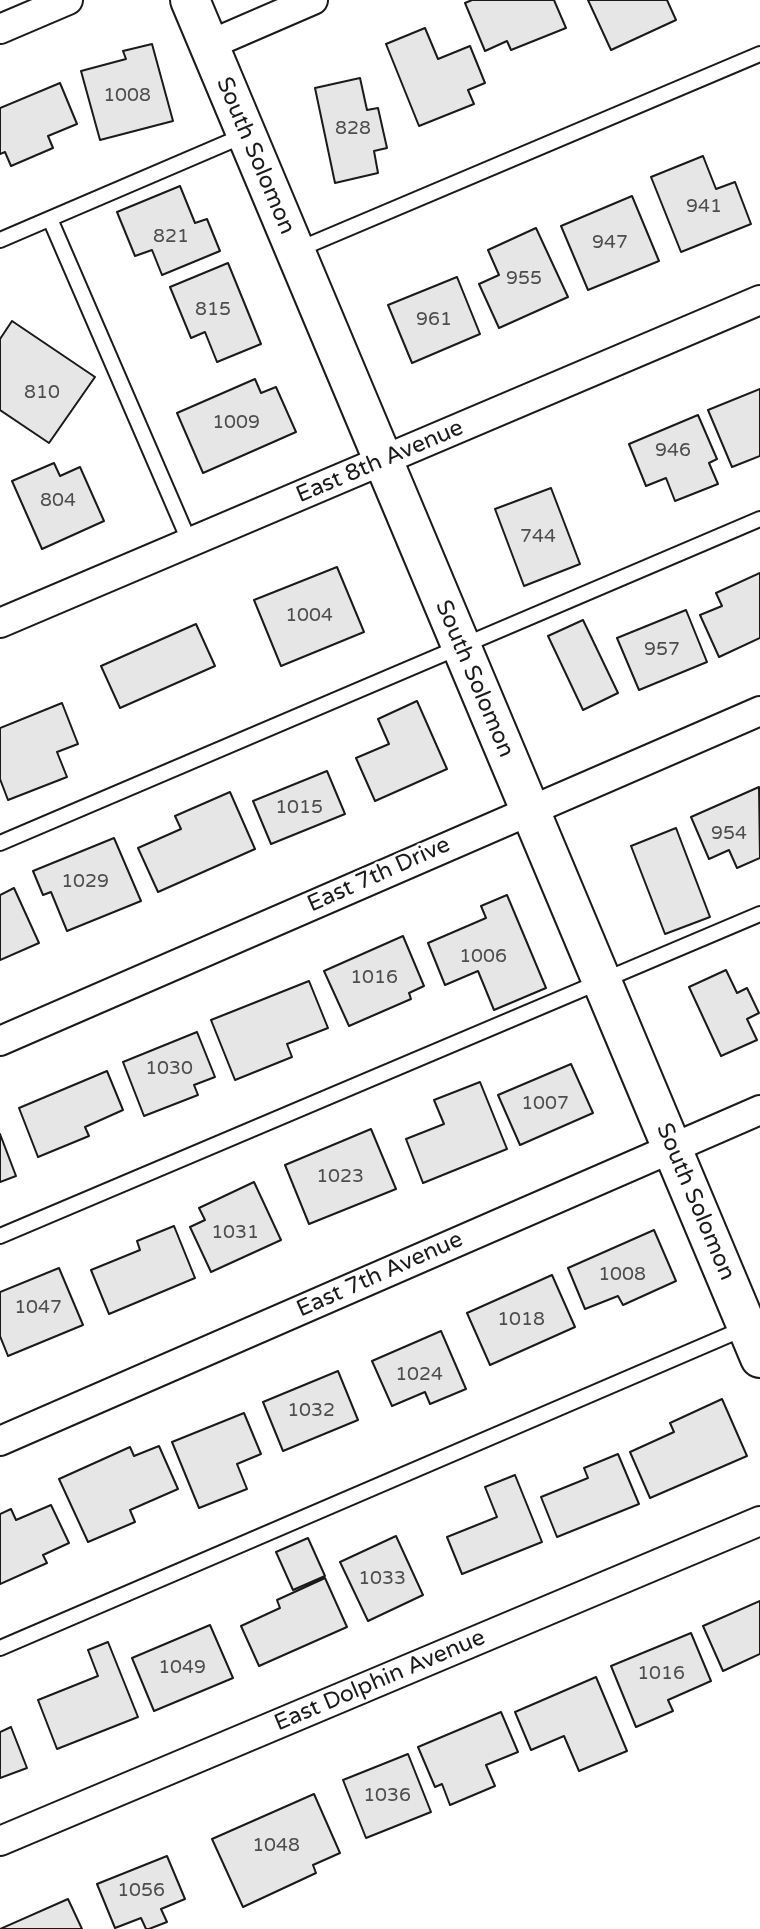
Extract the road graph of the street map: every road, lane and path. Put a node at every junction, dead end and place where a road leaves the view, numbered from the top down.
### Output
1 (68, 0) edge
2 (190, 0) edge
3 (313, 0) edge
4 (0, 29) edge
5 (209, 45) junction
6 (760, 54) edge
7 (246, 135) junction
8 (50, 219) junction
9 (0, 240) edge
10 (295, 251) junction
11 (760, 300) edge
12 (383, 461) junction
13 (760, 519) edge
14 (190, 542) junction
15 (1, 621) edge
16 (460, 647) junction
17 (760, 711) edge
18 (528, 809) junction
19 (0, 843) edge
20 (760, 914) edge
21 (601, 981) junction
22 (0, 1041) edge
23 (760, 1110) edge
24 (672, 1148) junction
25 (0, 1236) edge
26 (756, 1335) edge
27 (0, 1441) edge
28 (760, 1521) edge
29 (0, 1648) edge
30 (0, 1841) edge

1 - 4 street
2 - 5 street, South Solomon
3 - 5 street
5 - 7 street, South Solomon
6 - 10 lane
7 - 8 lane
7 - 10 street, South Solomon
8 - 9 lane
8 - 14 lane
10 - 12 street, South Solomon
11 - 12 street, East 8th Avenue
12 - 14 street, East 8th Avenue
12 - 16 street, South Solomon
13 - 16 lane
14 - 15 street, East 8th Avenue
16 - 18 street, South Solomon
16 - 19 lane
17 - 18 street, East 7th Drive
18 - 21 street, South Solomon
18 - 22 street, East 7th Drive
20 - 21 lane
21 - 24 street, South Solomon
21 - 25 lane
23 - 24 street, East 7th Avenue
24 - 26 street, South Solomon
24 - 27 street, East 7th Avenue
26 - 29 lane
28 - 30 street, East Dolphin Avenue

